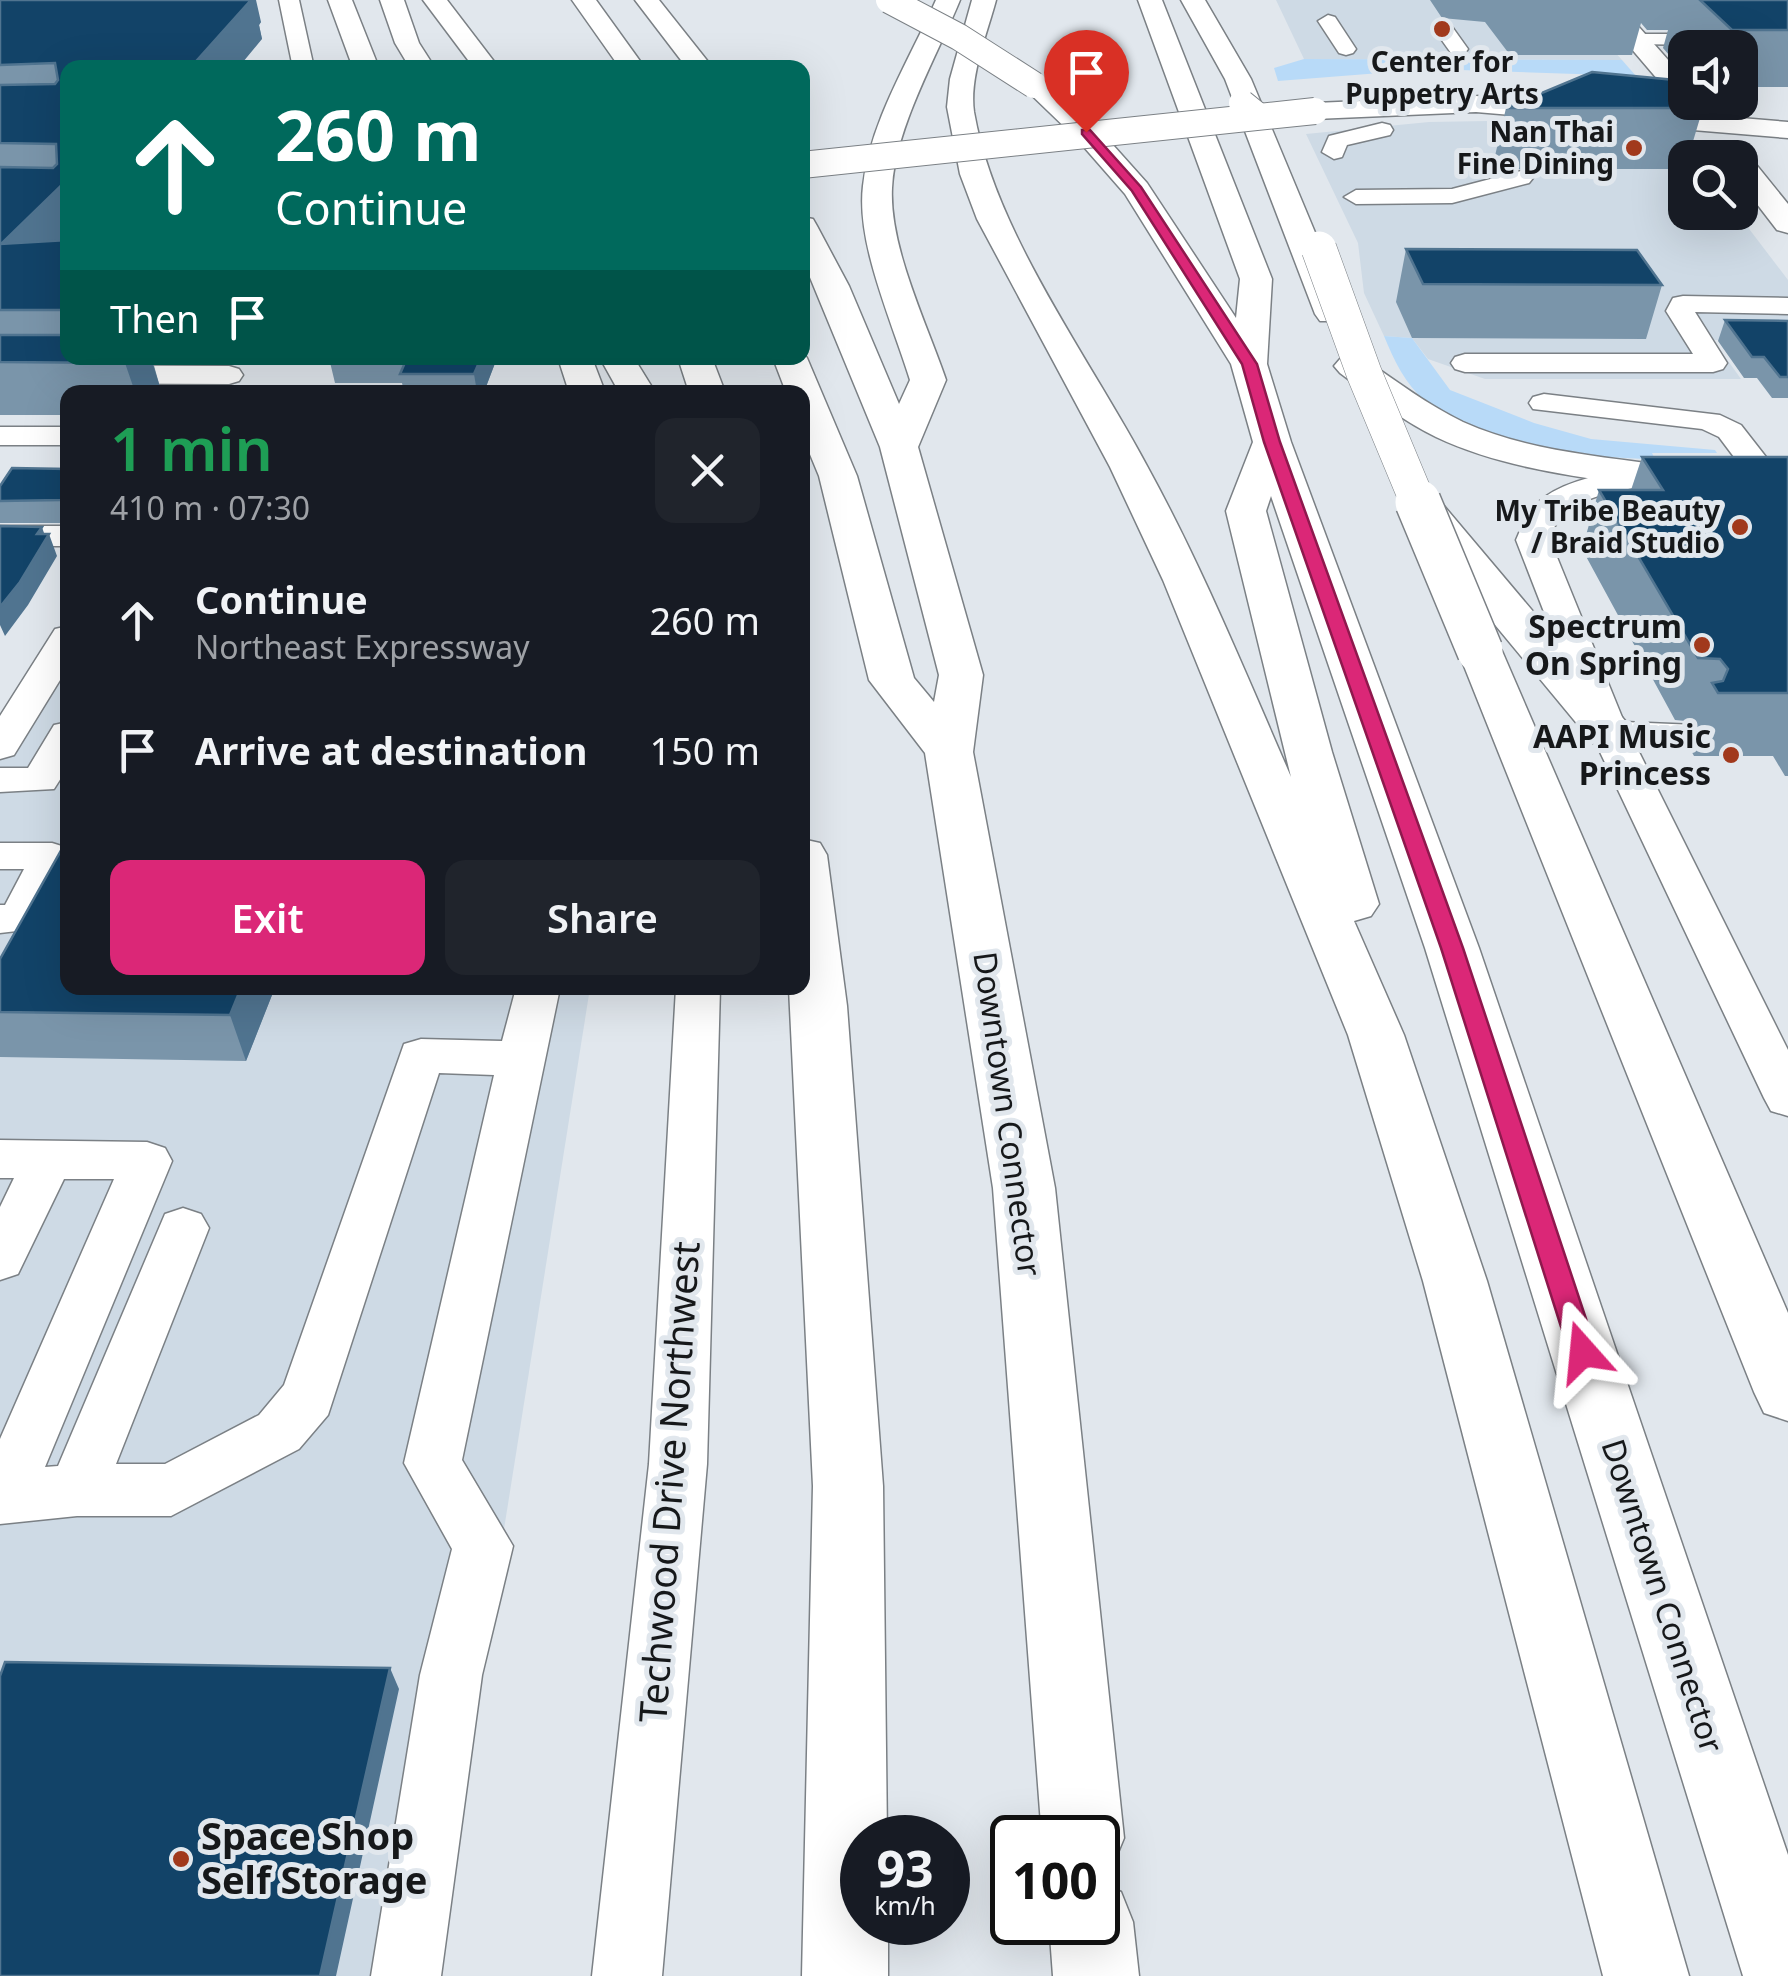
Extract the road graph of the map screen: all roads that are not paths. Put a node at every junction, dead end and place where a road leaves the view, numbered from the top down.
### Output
1 (289, 0) edge
2 (340, 0) edge
3 (392, 0) edge
4 (435, 0) edge
5 (584, 0) edge
6 (647, 0) edge
7 (889, 0) edge
8 (948, 0) edge
9 (984, 0) edge
10 (1150, 0) edge
11 (1193, 0) edge
12 (1602, 0) edge
13 (1328, 22) dead end
14 (1638, 40) junction
15 (1788, 40) edge
16 (1346, 49) dead end
17 (302, 60) edge
18 (363, 60) edge
19 (418, 60) edge
20 (481, 60) edge
21 (628, 60) edge
22 (695, 60) edge
23 (1668, 64) edge
24 (1668, 104) edge
25 (1758, 108) edge
26 (1250, 110) junction
27 (1788, 110) edge
28 (1752, 120) edge
29 (1382, 130) dead end
30 (1788, 130) edge
31 (810, 152) edge
32 (1334, 152) dead end
33 (810, 164) edge
34 (1522, 178) edge
35 (1758, 189) edge
36 (1356, 197) dead end
37 (1788, 224) edge
38 (810, 241) edge
39 (1788, 306) edge
40 (1692, 332) junction
41 (1750, 333) edge
42 (1465, 363) dead end
43 (1249, 364) junction
44 (1352, 366) junction
45 (0, 374) edge
46 (230, 375) edge
47 (1544, 403) dead end
48 (810, 407) edge
49 (0, 436) edge
50 (60, 436) edge
51 (1272, 442) junction
52 (899, 447) junction
53 (0, 464) edge
54 (60, 464) edge
55 (1653, 476) junction
56 (1779, 480) edge
57 (0, 536) edge
58 (60, 536) edge
59 (60, 651) edge
60 (1610, 733) junction
61 (1682, 734) dead end
62 (0, 746) edge
63 (60, 746) edge
64 (950, 752) junction
65 (0, 780) edge
66 (0, 856) edge
67 (0, 919) edge
68 (810, 927) edge
69 (536, 995) edge
70 (698, 995) edge
71 (1376, 1035) junction
72 (1773, 1037) edge
73 (521, 1059) junction
74 (1788, 1098) edge
75 (24, 1160) edge
76 (183, 1228) dead end
77 (0, 1259) edge
78 (1788, 1392) edge
79 (77, 1490) junction
80 (1, 1498) edge
81 (1081, 1815) edge
82 (1093, 1945) edge
83 (406, 1976) edge
84 (627, 1976) edge
85 (845, 1976) edge
86 (1096, 1976) edge
87 (1646, 1976) edge
88 (1786, 1976) edge

1 - 17 street
2 - 18 main road
3 - 19 main road
4 - 20 main road
5 - 21 main road
6 - 22 main road
7 - 43 main road, bridge
8 - 52 main road
9 - 71 main road
10 - 43 main road
11 - 44 main road
12 - 14 main road
13 - 16 street
14 - 15 street
14 - 23 main road
24 - 26 main road, bridge
25 - 27 main road
26 - 31 main road
26 - 33 main road, bridge
26 - 78 main road, bridge
28 - 30 main road
29 - 32 street
34 - 36 street
35 - 37 main road
38 - 52 main road
39 - 40 street
40 - 41 street
40 - 42 street
43 - 51 main road, Downtown Connector
44 - 55 main road
44 - 60 main road
45 - 46 street
47 - 56 street
48 - 64 main road
49 - 50 street
51 - 71 main road
51 - 88 main road, Downtown Connector
52 - 64 main road
53 - 54 street
55 - 56 street
55 - 60 street
57 - 58 street
59 - 62 street
60 - 61 street
60 - 72 street
63 - 65 street
64 - 81 main road, Downtown Connector
66 - 67 street
68 - 85 main road
69 - 73 street
70 - 84 street, Techwood Drive Northwest
71 - 87 main road
72 - 74 street
73 - 79 street
73 - 83 street
75 - 77 street
75 - 80 street
76 - 79 street
79 - 80 street
82 - 86 main road

